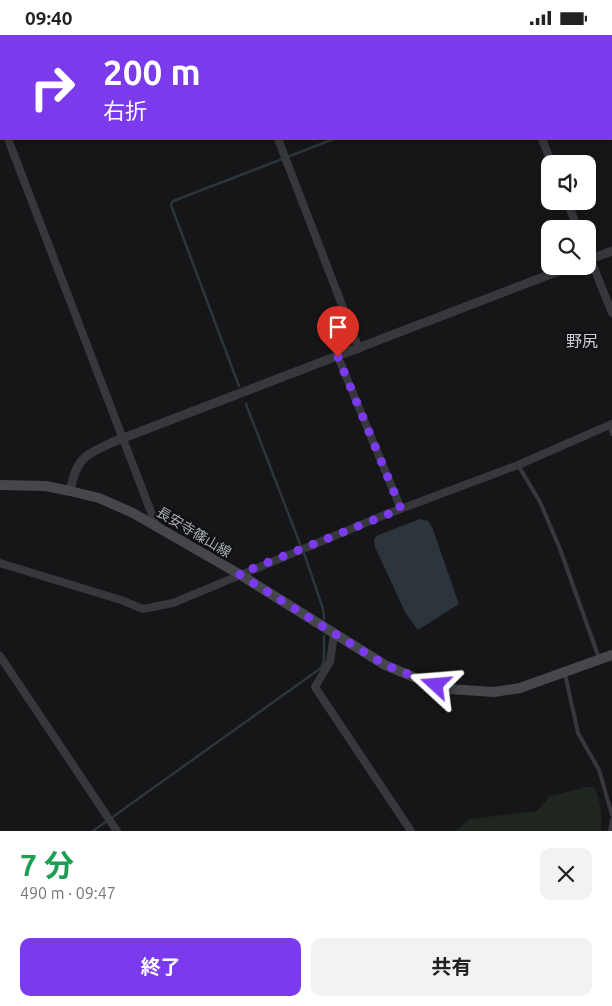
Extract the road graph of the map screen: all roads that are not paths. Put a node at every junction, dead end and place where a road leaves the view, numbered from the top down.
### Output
1 (8, 140) edge
2 (278, 140) edge
3 (542, 140) edge
4 (548, 155) edge
5 (612, 251) edge
6 (596, 255) edge
7 (549, 275) edge
8 (596, 275) edge
9 (612, 313) edge
10 (359, 349) junction
11 (338, 357) junction
12 (610, 424) edge
13 (612, 434) edge
14 (122, 439) junction
15 (518, 465) junction
16 (0, 485) edge
17 (70, 491) junction
18 (401, 509) junction
19 (156, 525) junction
20 (0, 563) edge
21 (239, 574) junction
22 (334, 633) junction
23 (0, 655) edge
24 (612, 655) edge
25 (599, 659) junction
26 (565, 672) junction
27 (612, 815) edge
28 (612, 819) edge
29 (116, 831) edge
30 (412, 831) edge
31 (610, 831) edge

1 - 14 street
2 - 10 street
3 - 4 street
5 - 6 street
7 - 10 street
8 - 9 street
10 - 11 street
11 - 14 street
11 - 18 street
12 - 13 lane
12 - 15 street
14 - 17 street
14 - 19 street
15 - 18 street
15 - 25 lane
16 - 17 main road, 長安寺篠山線
17 - 19 main road, 長安寺篠山線
18 - 21 street
19 - 21 main road, 長安寺篠山線
20 - 21 street
21 - 22 main road, 長安寺篠山線
22 - 26 main road, 長安寺篠山線
22 - 30 street
23 - 29 street
24 - 25 main road, 長安寺篠山線
25 - 26 main road, 長安寺篠山線
26 - 27 lane
28 - 31 lane

